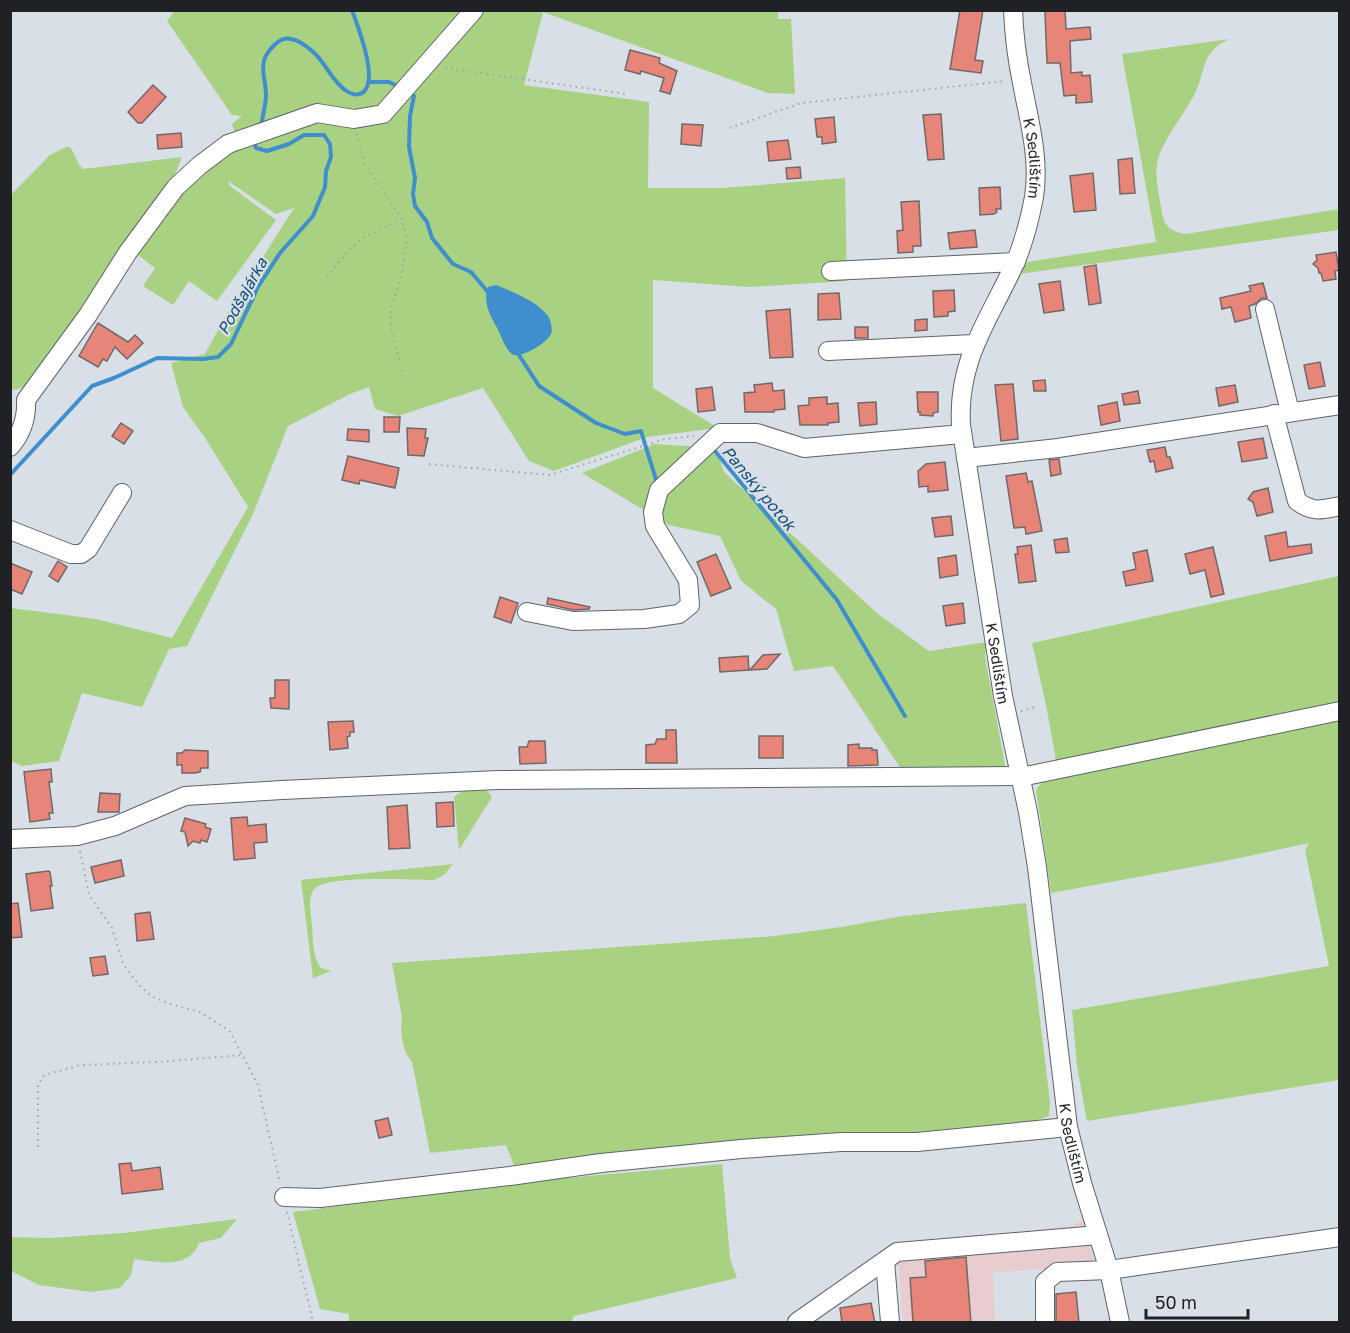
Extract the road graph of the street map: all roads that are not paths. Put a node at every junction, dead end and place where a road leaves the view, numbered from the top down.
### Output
1 (474, 10) edge
2 (1013, 10) edge
3 (1016, 262) junction
4 (831, 271) dead end
5 (1265, 309) dead end
6 (974, 344) junction
7 (828, 351) dead end
8 (18, 396) edge
9 (1340, 405) edge
10 (1282, 413) junction
11 (962, 434) junction
12 (10, 447) edge
13 (966, 458) junction
14 (122, 493) dead end
15 (1340, 506) edge
16 (10, 531) edge
17 (527, 612) dead end
18 (1340, 711) edge
19 (1021, 776) junction
20 (10, 840) edge
21 (1068, 1127) junction
22 (284, 1197) road end
23 (1098, 1235) junction
24 (1340, 1237) edge
25 (885, 1261) junction
26 (1109, 1270) junction
27 (797, 1323) edge
28 (890, 1323) edge
29 (1045, 1323) edge
30 (1120, 1323) edge

1 - 8 street
2 - 3 street, K Sedlištím
3 - 4 street
3 - 6 street, K Sedlištím
5 - 10 street
6 - 7 street
6 - 11 street, K Sedlištím
8 - 12 street
9 - 10 street
10 - 13 street
10 - 15 street
11 - 13 street, K Sedlištím
11 - 17 street
13 - 19 street, K Sedlištím
14 - 16 street
18 - 19 street
19 - 20 street
19 - 21 street, K Sedlištím
21 - 22 street
21 - 23 street, K Sedlištím
23 - 25 street
23 - 26 street, K Sedlištím
24 - 26 street
25 - 27 street
25 - 28 street
26 - 29 street
26 - 30 street, K Sedlištím

